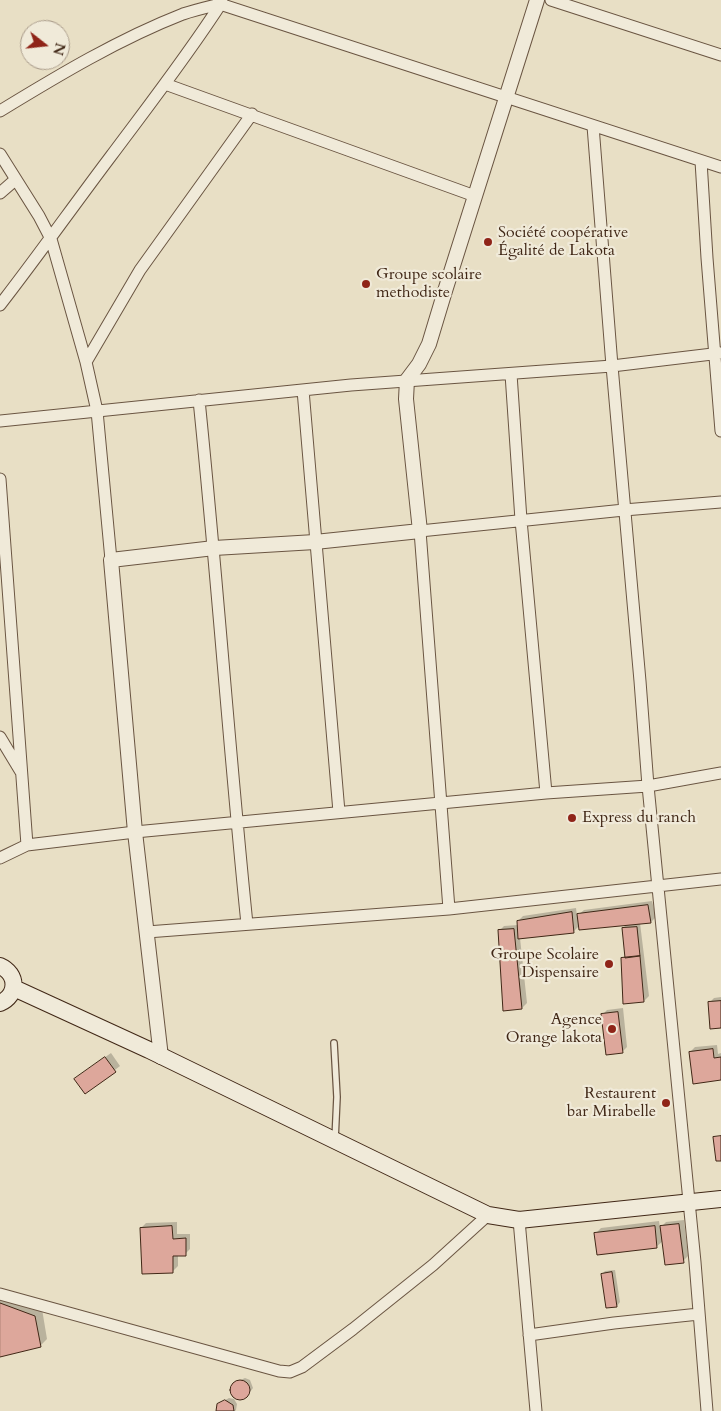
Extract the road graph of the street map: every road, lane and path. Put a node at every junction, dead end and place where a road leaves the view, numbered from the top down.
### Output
1 (538, 0) edge
2 (551, 0) edge
3 (221, 2) edge
4 (721, 55) edge
5 (165, 84) junction
6 (507, 97) junction
7 (0, 111) edge
8 (252, 114) junction
9 (592, 126) junction
10 (0, 154) edge
11 (701, 161) junction
12 (721, 167) edge
13 (15, 180) junction
14 (0, 193) edge
15 (475, 196) junction
16 (51, 239) junction
17 (0, 305) edge
18 (718, 353) edge
19 (86, 362) junction
20 (612, 366) junction
21 (511, 374) junction
22 (408, 380) junction
23 (303, 390) junction
24 (199, 400) junction
25 (97, 411) junction
26 (0, 421) edge
27 (721, 431) edge
28 (0, 479) edge
29 (721, 502) edge
30 (624, 510) junction
31 (521, 520) junction
32 (420, 531) junction
33 (315, 542) junction
34 (214, 548) junction
35 (110, 560) junction
36 (0, 737) edge
37 (22, 774) junction
38 (721, 774) edge
39 (648, 786) junction
40 (546, 793) junction
41 (440, 803) junction
42 (339, 812) junction
43 (237, 822) junction
44 (135, 832) junction
45 (27, 845) junction
46 (0, 858) edge
47 (721, 879) edge
48 (658, 887) junction
49 (449, 909) junction
50 (247, 924) junction
51 (147, 932) junction
52 (0, 966) edge
53 (14, 988) junction
54 (0, 1003) edge
55 (334, 1044) dead end
56 (160, 1056) junction
57 (336, 1142) junction
58 (721, 1199) edge
59 (689, 1202) junction
60 (488, 1215) junction
61 (519, 1220) junction
62 (0, 1294) edge
63 (699, 1314) junction
64 (529, 1334) junction
65 (536, 1411) edge
66 (708, 1411) edge

1 - 6 street
2 - 4 street
3 - 5 street
3 - 6 street
3 - 7 street
5 - 8 street
5 - 16 street
6 - 9 street
6 - 15 street
8 - 15 street
8 - 19 street
9 - 11 street
9 - 20 street
10 - 13 street
11 - 12 street
11 - 18 street
13 - 14 street
13 - 16 street
15 - 22 street
16 - 17 street
16 - 19 street
18 - 20 street
18 - 27 street
19 - 25 street
20 - 21 street
20 - 30 street
21 - 22 street
21 - 31 street
22 - 23 street
22 - 32 street
23 - 24 street
23 - 33 street
24 - 25 street
24 - 34 street
25 - 26 street
25 - 35 street
28 - 37 street
29 - 30 street
30 - 31 street
30 - 39 street
31 - 32 street
31 - 40 street
32 - 33 street
32 - 41 street
33 - 34 street
33 - 42 street
34 - 35 street
34 - 43 street
35 - 44 street
36 - 37 street
37 - 45 street
38 - 39 street
39 - 40 street
39 - 48 street
40 - 41 street
41 - 42 street
41 - 49 street
42 - 43 street
43 - 44 street
43 - 50 street
44 - 45 street
44 - 51 street
45 - 46 street
47 - 48 street
48 - 49 street
48 - 59 street
49 - 50 street
50 - 51 street
51 - 56 street
52 - 53 main road
53 - 54 main road
53 - 56 main road
55 - 57 lane
56 - 57 main road
57 - 60 main road
58 - 59 main road
59 - 61 main road
59 - 63 street
60 - 61 main road
60 - 62 street
61 - 64 street
63 - 64 street
63 - 66 street
64 - 65 street

